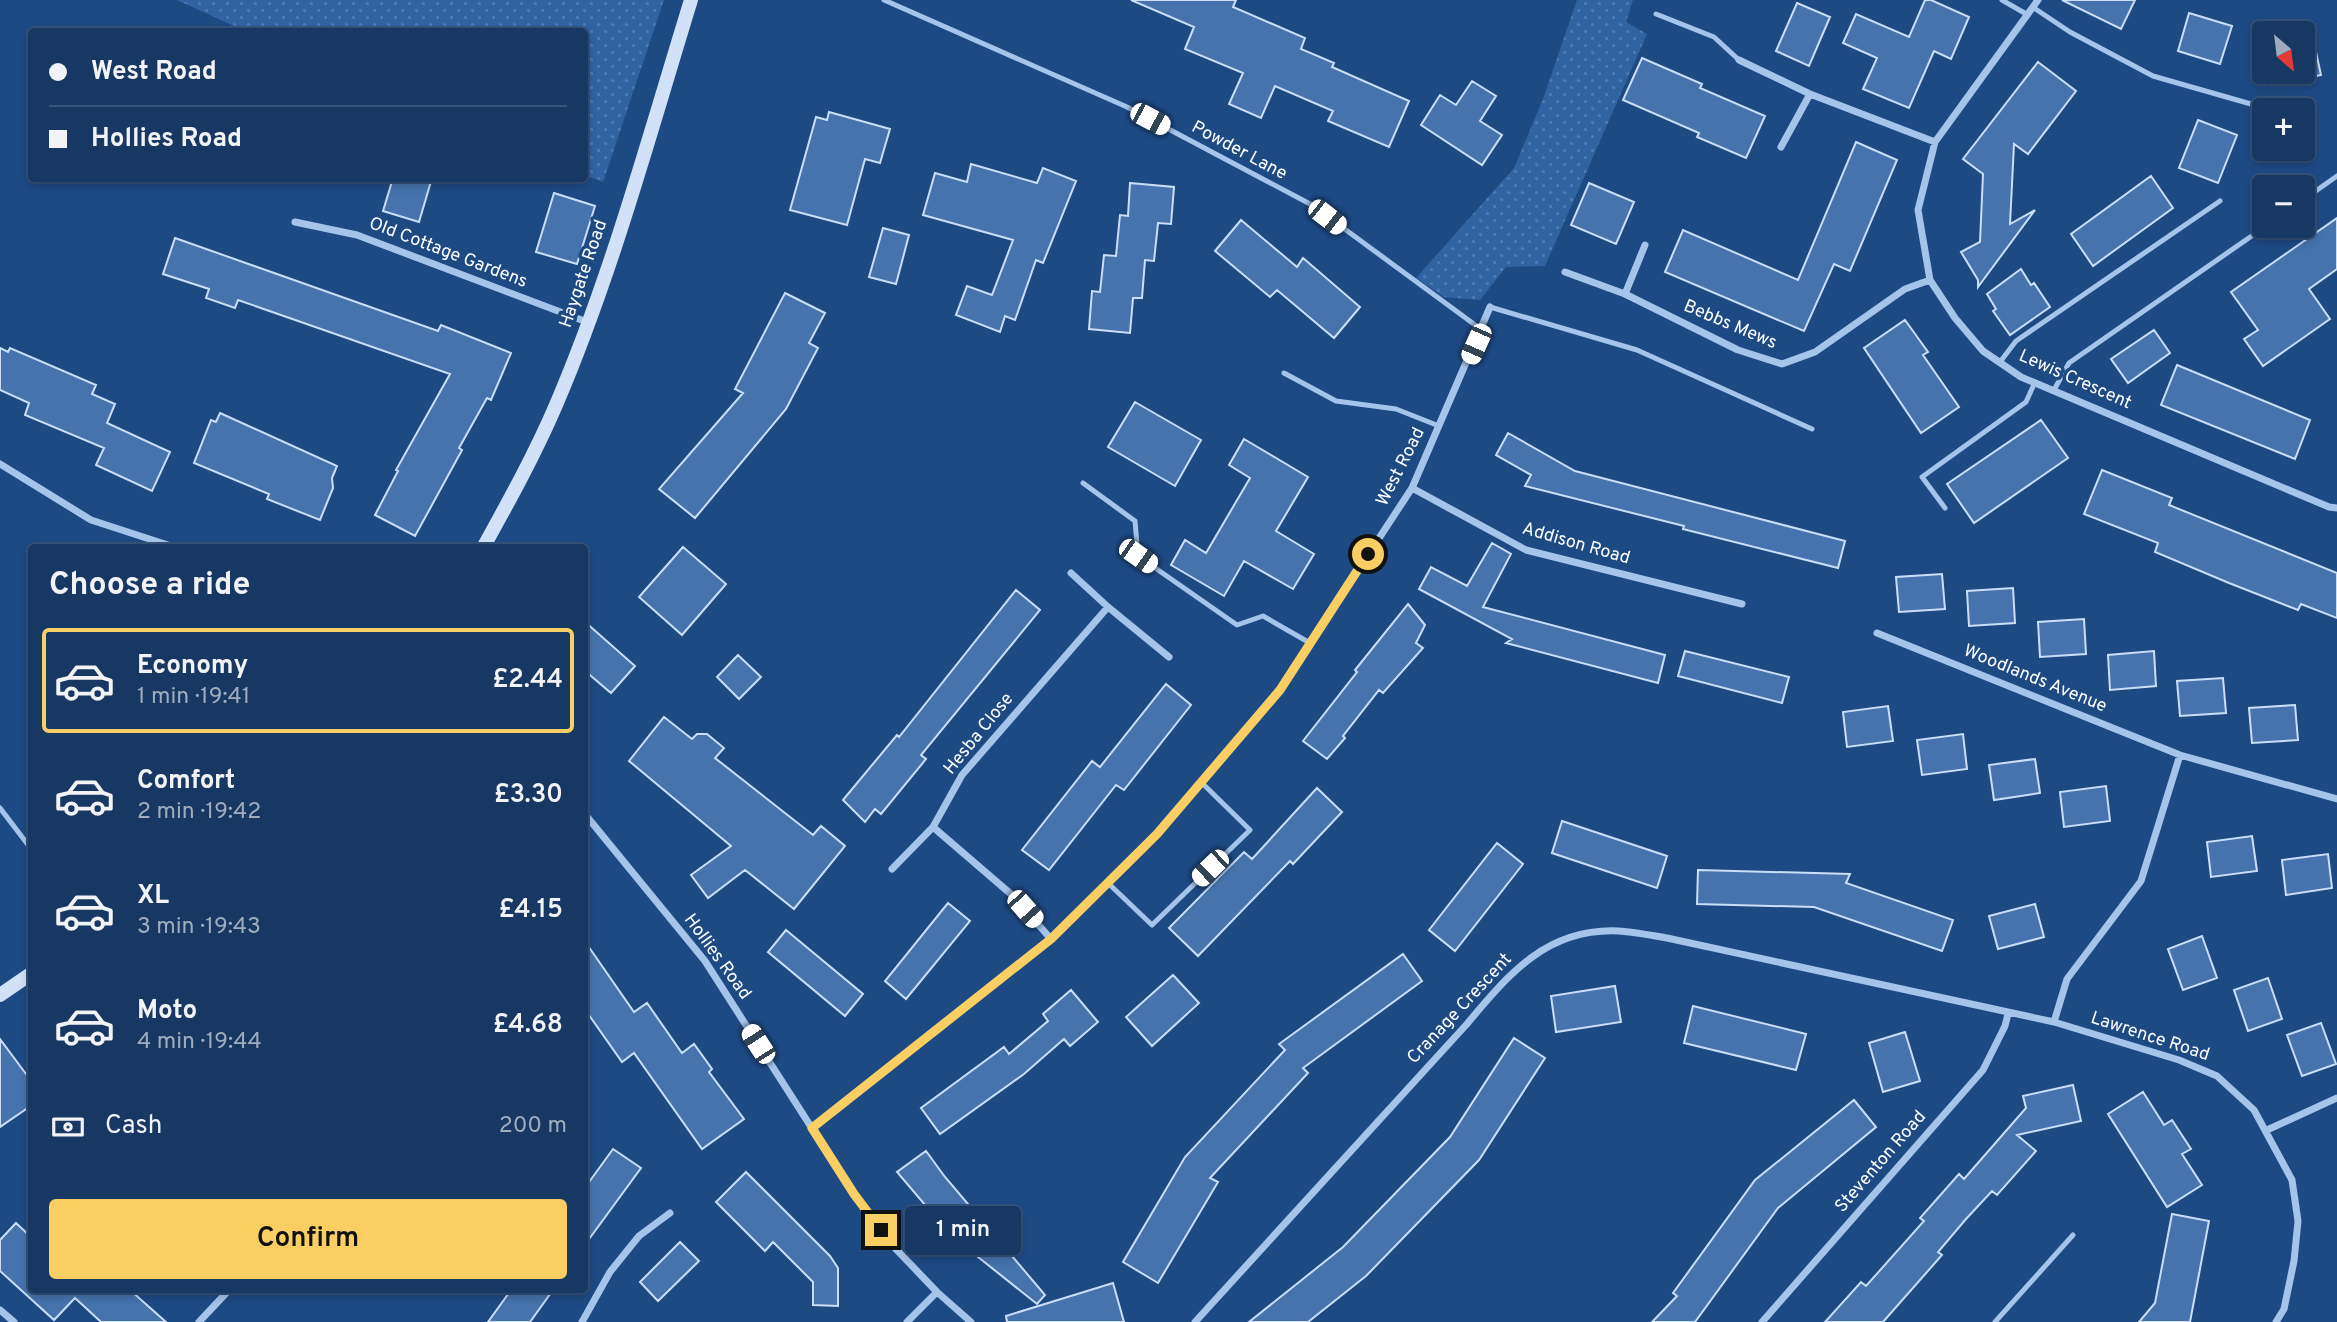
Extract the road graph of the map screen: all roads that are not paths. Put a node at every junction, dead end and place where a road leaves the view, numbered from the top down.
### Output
1 (691, 0) edge
2 (884, 0) edge
3 (2002, 0) edge
4 (2036, 4) edge
5 (1656, 14) dead end
6 (2028, 15) junction
7 (1739, 60) joint
8 (1810, 94) junction
9 (2251, 104) dead end
10 (1935, 142) junction
11 (1781, 148) dead end
12 (2337, 176) edge
13 (2315, 192) edge
14 (2220, 201) dead end
15 (295, 222) dead end
16 (2252, 236) edge
17 (1645, 245) dead end
18 (1565, 272) dead end
19 (1930, 280) junction
20 (1625, 294) junction
21 (1490, 307) joint
22 (587, 322) junction
23 (1482, 330) junction
24 (2000, 362) junction
25 (1284, 373) dead end
26 (2035, 382) junction
27 (2054, 390) junction
28 (1439, 426) junction
29 (1812, 429) dead end
30 (0, 464) edge
31 (1083, 482) dead end
32 (1412, 488) junction
33 (1945, 508) dead end
34 (2337, 508) edge
35 (165, 544) edge
36 (485, 544) edge
37 (1071, 573) dead end
38 (1742, 604) dead end
39 (1108, 607) junction
40 (1877, 633) dead end
41 (1311, 643) junction
42 (1169, 657) dead end
43 (2180, 755) junction
44 (1201, 782) junction
45 (2337, 799) edge
46 (0, 808) edge
47 (588, 818) edge
48 (933, 827) junction
49 (28, 845) edge
50 (892, 869) dead end
51 (1108, 883) junction
52 (1051, 939) junction
53 (28, 976) edge
54 (0, 995) edge
55 (2008, 1014) junction
56 (2054, 1023) junction
57 (2337, 1098) edge
58 (812, 1128) junction
59 (2267, 1130) junction
60 (670, 1213) dead end
61 (2073, 1235) dead end
62 (937, 1292) junction
63 (226, 1293) edge
64 (0, 1310) edge
65 (14, 1322) edge
66 (199, 1322) edge
67 (582, 1322) edge
68 (906, 1322) edge
69 (971, 1322) edge
70 (1195, 1322) edge
71 (1762, 1322) edge
72 (1995, 1322) edge
73 (2276, 1322) edge

1 - 22 street, Haygate Road
2 - 23 lane, Powder Lane
3 - 6 lane
4 - 6 street, Lewis Crescent
4 - 9 lane
5 - 7 lane
6 - 10 street, Lewis Crescent
7 - 8 street
8 - 10 street
8 - 11 street
10 - 19 street, Lewis Crescent
12 - 13 lane
14 - 24 lane
15 - 22 street, Old Cottage Gardens
16 - 27 lane
17 - 20 street
18 - 20 street, Bebbs Mews
19 - 20 street, Bebbs Mews
19 - 24 street, Lewis Crescent
21 - 23 street, West Road
21 - 29 lane
22 - 36 street, Haygate Road
23 - 28 street, West Road
24 - 26 street, Lewis Crescent
25 - 28 lane
26 - 27 street, Lewis Crescent
26 - 33 lane
27 - 34 street, Lewis Crescent
28 - 32 street, West Road
30 - 35 street
31 - 41 lane
32 - 38 street, Addison Road
32 - 41 street, West Road
37 - 39 street
39 - 42 street
39 - 48 street, Hesba Close
40 - 43 street, Woodlands Avenue
41 - 44 street, West Road
43 - 45 street, Woodlands Avenue
43 - 56 street
44 - 51 street, West Road
44 - 51 lane
46 - 49 lane
47 - 58 street, Hollies Road
48 - 50 street, Hesba Close
48 - 52 street
51 - 52 street, West Road
52 - 58 street, West Road
53 - 54 street
55 - 56 street, Lawrence Road
55 - 70 street, Cranage Crescent
55 - 71 street, Steventon Road
56 - 59 street, Lawrence Road
57 - 59 street
58 - 62 street, Hollies Road
59 - 73 street, Lawrence Road
60 - 67 street
61 - 72 lane
62 - 68 street
62 - 69 street, Hollies Road
63 - 66 street
64 - 65 street

